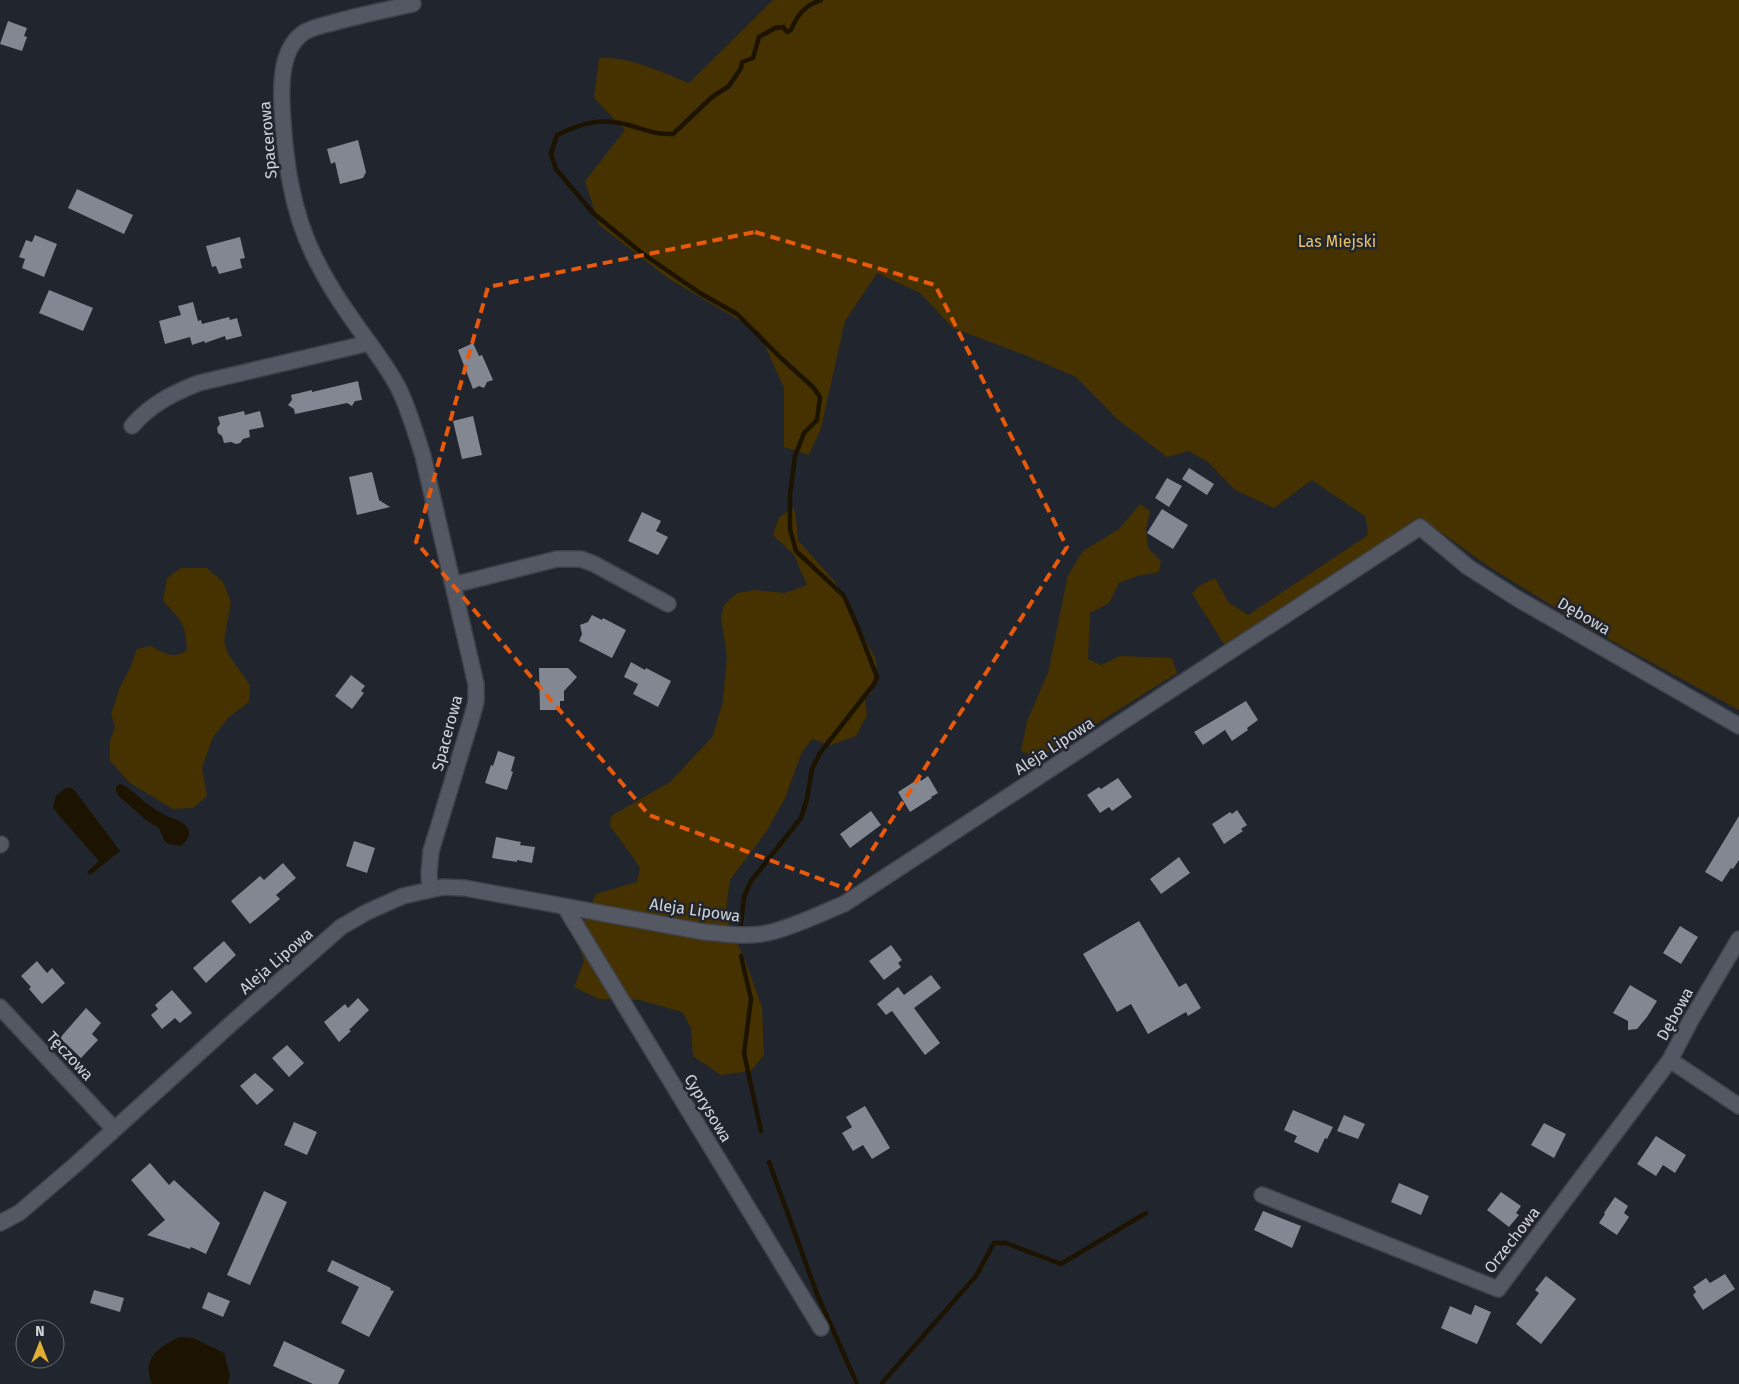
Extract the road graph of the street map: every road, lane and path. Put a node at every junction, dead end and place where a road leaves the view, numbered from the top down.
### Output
1 (413, 4) dead end
2 (369, 343) junction
3 (132, 426) dead end
4 (1420, 527) joint
5 (453, 585) junction
6 (668, 604) dead end
7 (1739, 726) edge
8 (430, 889) junction
9 (565, 907) junction
10 (1739, 939) edge
11 (0, 1007) edge
12 (1670, 1060) junction
13 (1739, 1106) edge
14 (114, 1129) junction
15 (1262, 1194) dead end
16 (0, 1223) edge
17 (821, 1328) dead end

1 - 2 street, Spacerowa
2 - 3 street
2 - 5 street, Spacerowa
4 - 7 street, Dębowa
4 - 9 street, Aleja Lipowa
5 - 6 street
5 - 8 street, Spacerowa
8 - 9 street, Aleja Lipowa
8 - 14 street, Aleja Lipowa
9 - 17 street, Cyprysowa
10 - 12 street, Dębowa
11 - 14 street, Tęczowa
12 - 13 street, Dębowa
12 - 15 street, Orzechowa
14 - 16 street, Aleja Lipowa

